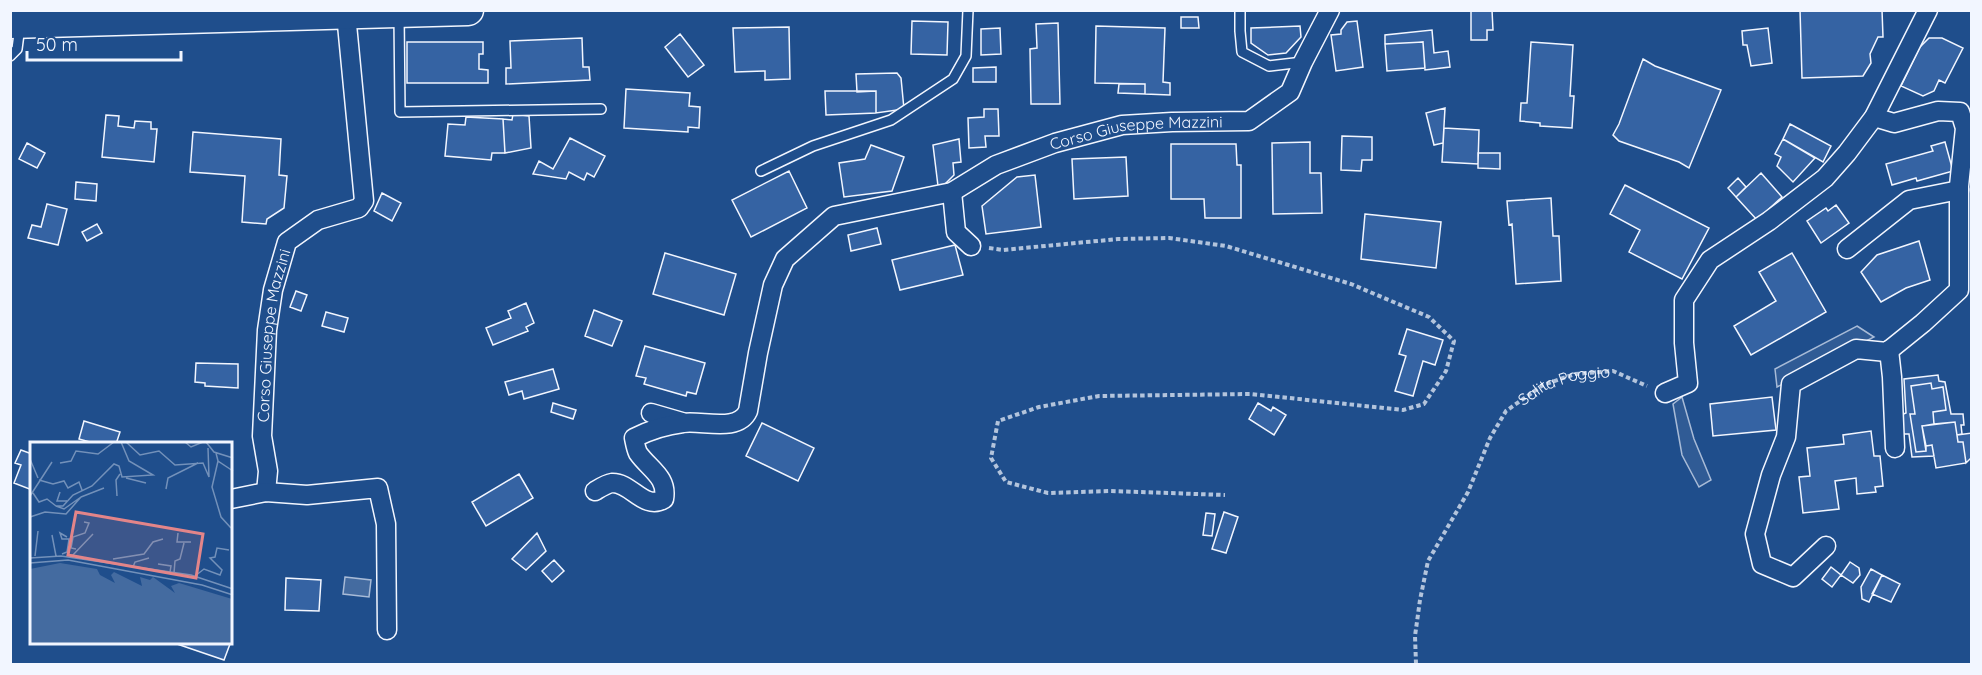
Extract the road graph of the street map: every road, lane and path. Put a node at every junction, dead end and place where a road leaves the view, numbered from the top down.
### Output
1 (468, 10) edge
2 (968, 10) edge
3 (1240, 10) edge
4 (1330, 10) edge
5 (1928, 10) edge
6 (399, 12) junction
7 (346, 14) junction
8 (16, 23) edge
9 (10, 56) edge
10 (1303, 62) junction
11 (601, 109) dead end
12 (1874, 117) junction
13 (761, 171) dead end
14 (1959, 190) junction
15 (952, 192) junction
16 (971, 246) joint
17 (1847, 249) dead end
18 (1889, 350) junction
19 (1665, 393) joint
20 (651, 413) dead end
21 (684, 423) junction
22 (1895, 448) dead end
23 (595, 491) dead end
24 (266, 492) junction
25 (1225, 495) dead end
26 (232, 499) edge
27 (1826, 546) dead end
28 (387, 630) dead end
29 (1416, 664) edge

1 - 6 main road
2 - 13 lane
3 - 10 lane
4 - 10 street, Corso Giuseppe Mazzini
5 - 12 street
6 - 7 main road
6 - 11 lane
7 - 8 main road
7 - 24 street, Corso Giuseppe Mazzini
8 - 9 lane
10 - 15 street, Corso Giuseppe Mazzini
12 - 14 street
12 - 19 street
14 - 17 street
14 - 18 street
15 - 16 street
15 - 21 street, Corso Giuseppe Mazzini
16 - 25 path
18 - 22 street
18 - 27 street
19 - 29 path, Salita Poggio
20 - 21 street
21 - 23 street, Corso Giuseppe Mazzini
24 - 26 street
24 - 28 street

